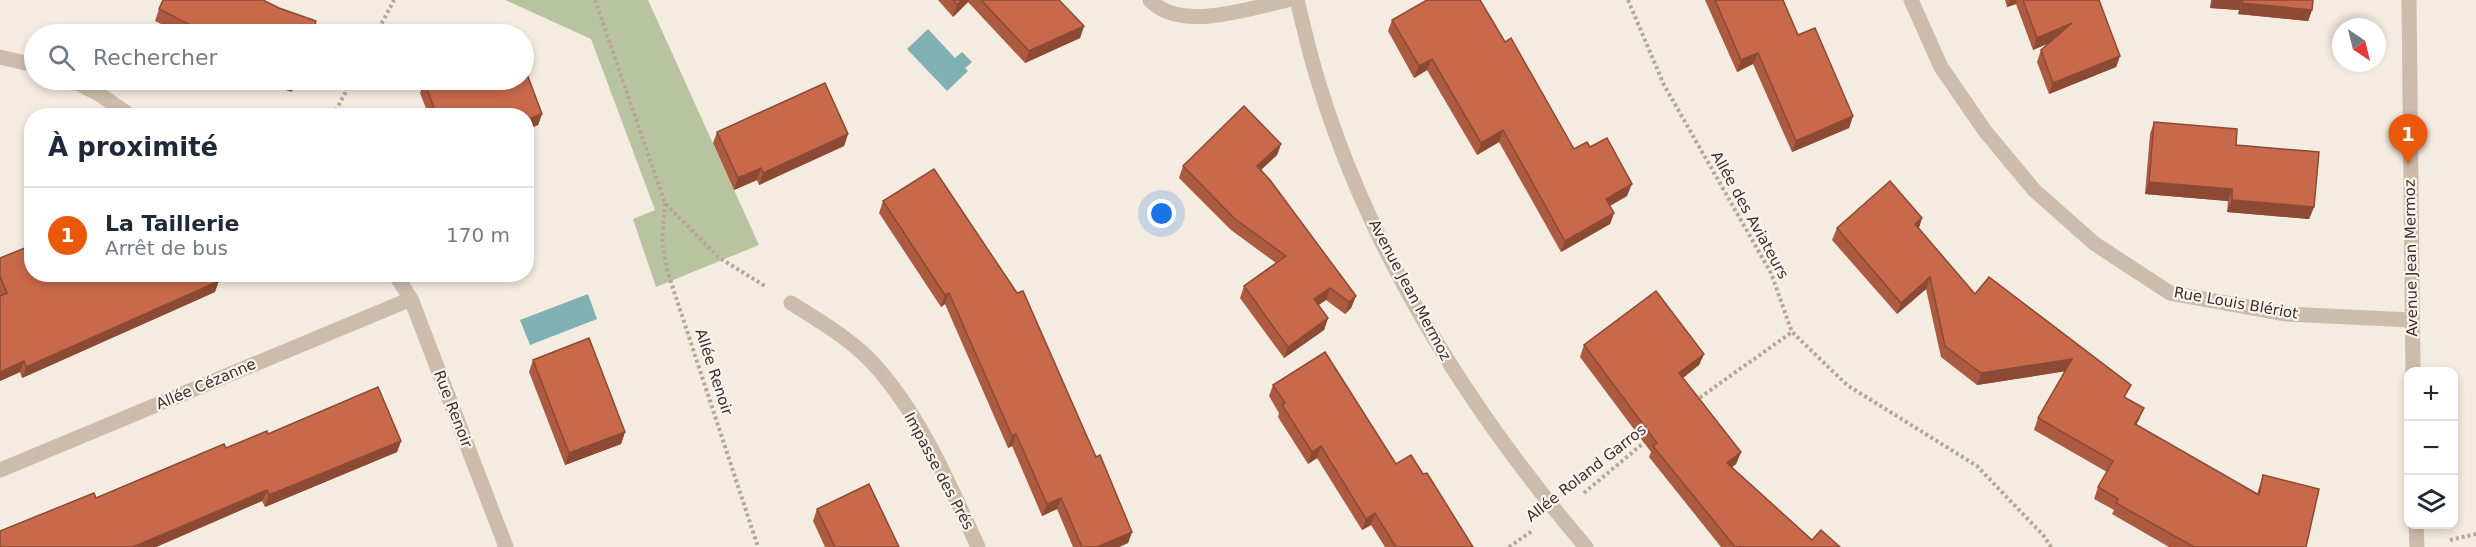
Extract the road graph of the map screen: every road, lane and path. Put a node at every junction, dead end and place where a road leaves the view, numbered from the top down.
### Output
1 (394, 0) edge
2 (595, 0) edge
3 (1150, 0) edge
4 (1288, 0) edge
5 (1297, 0) edge
6 (1628, 0) edge
7 (1911, 0) edge
8 (2409, 0) edge
9 (381, 24) edge
10 (0, 57) edge
11 (24, 63) edge
12 (91, 90) edge
13 (347, 90) edge
14 (119, 108) edge
15 (337, 108) edge
16 (665, 203) junction
17 (400, 282) edge
18 (411, 298) junction
19 (791, 303) joint
20 (2412, 320) junction
21 (1792, 332) junction
22 (2413, 367) edge
23 (1691, 405) edge
24 (1656, 432) edge
25 (0, 470) edge
26 (1558, 514) junction
27 (2416, 529) edge
28 (506, 547) edge
29 (758, 547) edge
30 (978, 547) edge
31 (1509, 547) edge
32 (1586, 547) edge
33 (2051, 547) edge
34 (2417, 547) edge

1 - 9 path
2 - 16 path
3 - 4 street
5 - 26 street, Avenue Jean Mermoz
6 - 21 path, Allée des Aviateurs
7 - 20 street, Rue Louis Blériot
8 - 20 street, Avenue Jean Mermoz
10 - 11 street
12 - 14 street
13 - 15 path
16 - 19 path
16 - 29 path, Allée Renoir
17 - 18 street, Rue Renoir
18 - 25 street, Allée Cézanne
18 - 28 street, Rue Renoir
19 - 30 street, Impasse des Prés
20 - 22 street, Avenue Jean Mermoz
21 - 23 path
21 - 33 path, Allée des Aviateurs
24 - 26 path, Allée Roland Garros
26 - 31 path, Allée Roland Garros
26 - 32 street, Avenue Jean Mermoz
27 - 34 street

